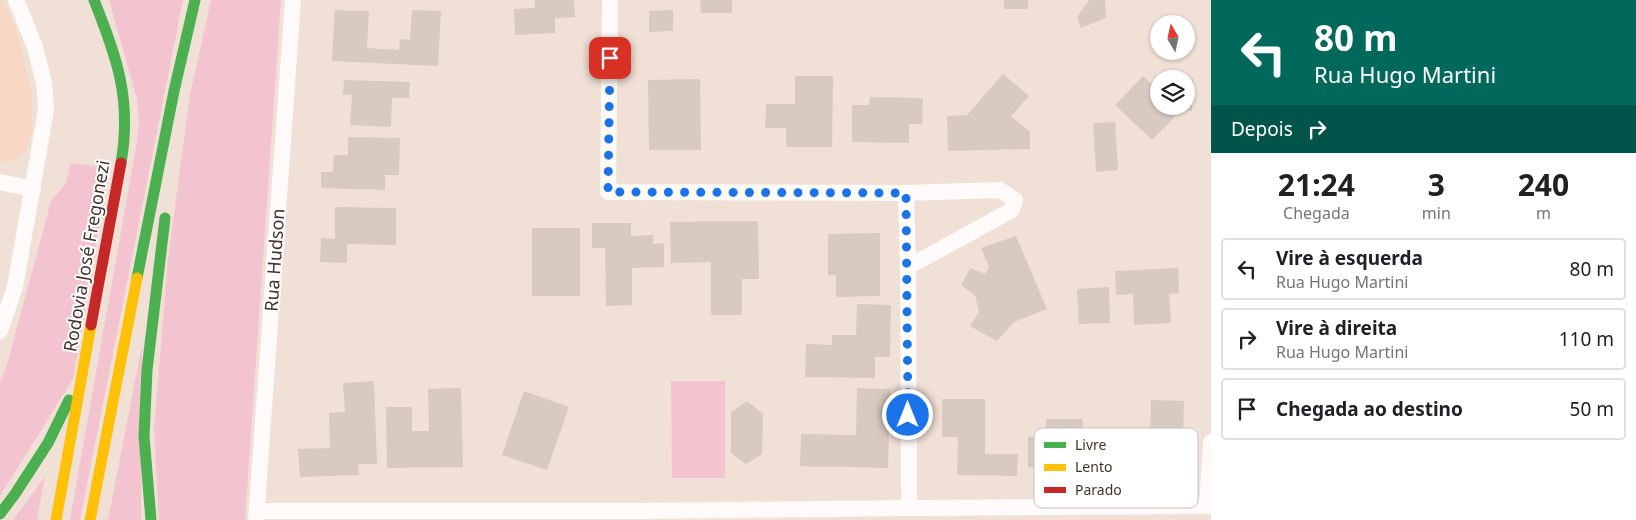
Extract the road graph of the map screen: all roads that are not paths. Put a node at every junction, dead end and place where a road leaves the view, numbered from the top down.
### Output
1 (16, 0) edge
2 (94, 0) edge
3 (195, 0) edge
4 (293, 0) edge
5 (610, 0) edge
6 (174, 90) junction
7 (168, 178) dead end
8 (0, 182) edge
9 (33, 189) junction
10 (906, 193) junction
11 (166, 208) dead end
12 (908, 267) junction
13 (0, 331) edge
14 (85, 367) junction
15 (1211, 442) edge
16 (1209, 506) edge
17 (1034, 507) edge
18 (909, 508) junction
19 (0, 514) edge
20 (256, 515) edge
21 (639, 516) edge
22 (56, 520) edge
23 (90, 520) edge
24 (151, 520) edge

1 - 9 street
2 - 14 highway, Rodovia José Fregonezi
3 - 6 highway
4 - 20 street, Rua Hudson
5 - 10 street
6 - 7 highway
6 - 23 highway
8 - 9 street
9 - 13 street
10 - 12 street
10 - 12 street
11 - 24 highway
12 - 18 street
14 - 19 highway
14 - 22 highway, Rodovia José Fregonezi
15 - 16 street
17 - 18 street
18 - 21 street
20 - 21 street

